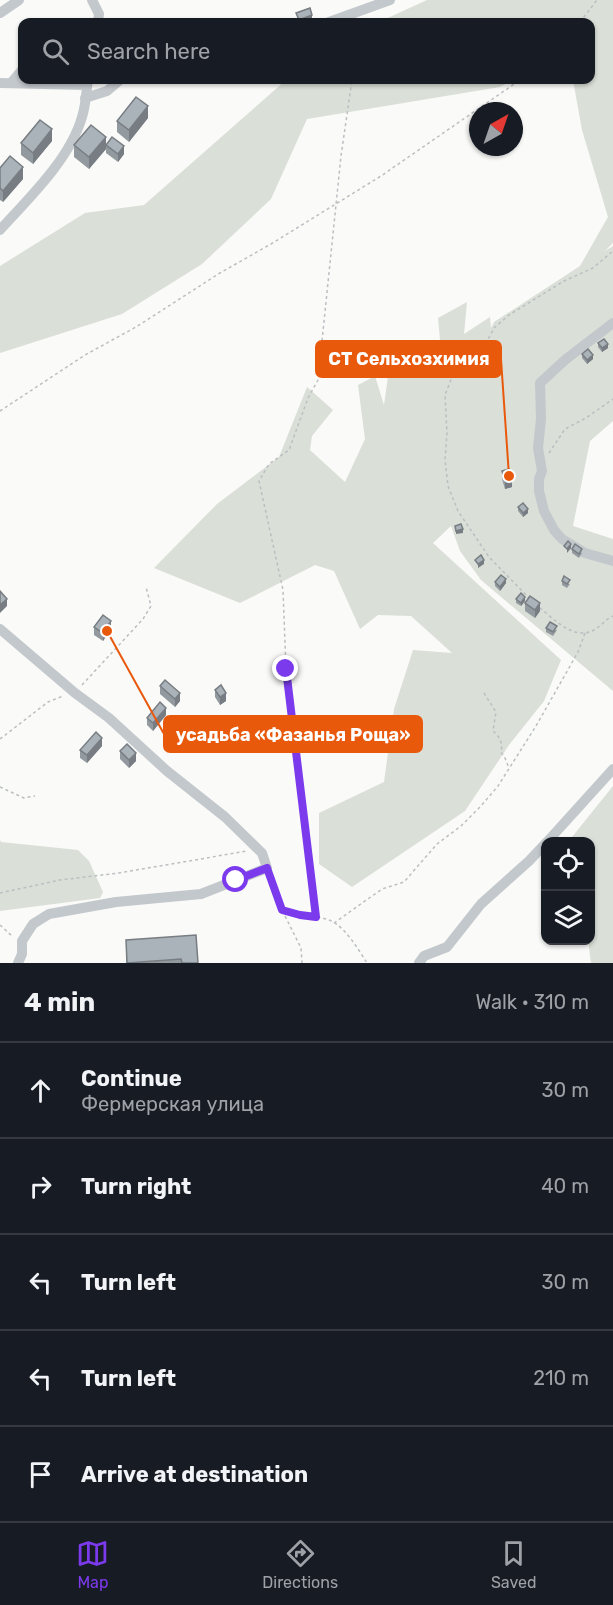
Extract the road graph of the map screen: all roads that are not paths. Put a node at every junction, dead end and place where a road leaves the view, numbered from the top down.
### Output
1 (19, 0) edge
2 (92, 0) edge
3 (390, 0) edge
4 (0, 13) edge
5 (99, 18) edge
6 (339, 18) edge
7 (18, 75) edge
8 (12, 82) junction
9 (18, 82) edge
10 (0, 83) edge
11 (88, 84) edge
12 (116, 84) edge
13 (86, 98) junction
14 (1, 227) edge
15 (613, 323) edge
16 (613, 561) edge
17 (0, 629) edge
18 (613, 769) edge
19 (551, 837) edge
20 (541, 848) edge
21 (18, 963) edge
22 (419, 963) edge

1 - 4 street
2 - 5 street
3 - 6 street
7 - 8 street
8 - 9 street
8 - 10 street
11 - 13 street
12 - 13 street
13 - 14 street
15 - 16 street
17 - 21 street
18 - 19 street
20 - 22 street

